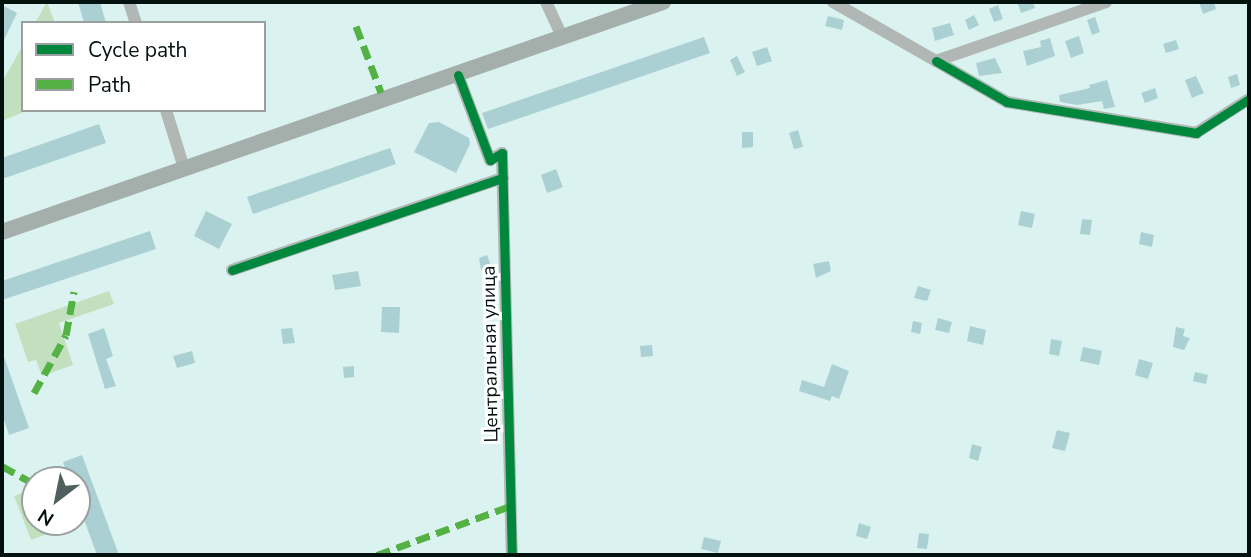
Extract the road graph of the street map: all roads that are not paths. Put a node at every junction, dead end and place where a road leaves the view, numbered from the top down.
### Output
1 (129, 2) edge
2 (546, 2) edge
3 (663, 2) edge
4 (833, 2) edge
5 (1106, 2) edge
6 (135, 21) edge
7 (562, 37) junction
8 (936, 61) junction
9 (458, 75) junction
10 (1249, 99) edge
11 (167, 112) edge
12 (184, 168) junction
13 (503, 178) junction
14 (2, 232) edge
15 (232, 270) dead end
16 (512, 555) edge

1 - 6 street
2 - 7 street
3 - 7 main road
4 - 8 street
5 - 8 street
7 - 9 main road
8 - 10 street
9 - 12 main road
9 - 13 street, Центральная улица
11 - 12 street
12 - 14 main road
13 - 15 street
13 - 16 street, Центральная улица

